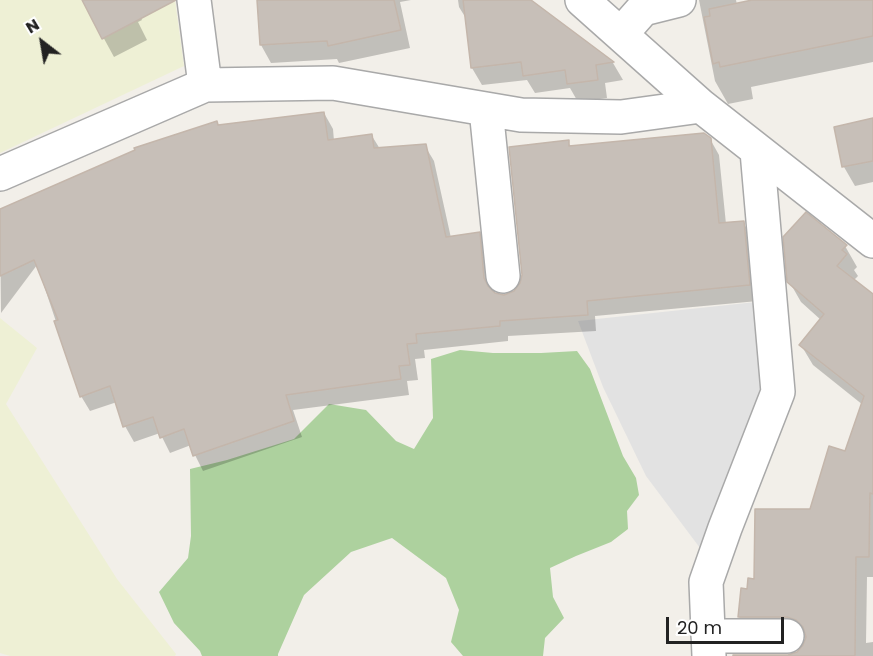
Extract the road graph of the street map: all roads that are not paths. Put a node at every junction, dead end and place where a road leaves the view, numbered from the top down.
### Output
1 (194, 0) edge
2 (582, 0) edge
3 (679, 0) edge
4 (621, 34) junction
5 (205, 85) junction
6 (701, 106) junction
7 (486, 109) junction
8 (757, 151) junction
9 (0, 174) edge
10 (870, 234) edge
11 (503, 276) dead end
12 (787, 636) dead end
13 (709, 646) edge

1 - 5 street
2 - 4 street
3 - 4 street
4 - 6 street
5 - 7 street
5 - 9 street
6 - 7 street
6 - 8 street
7 - 11 street
8 - 10 street
8 - 13 street
12 - 13 street

